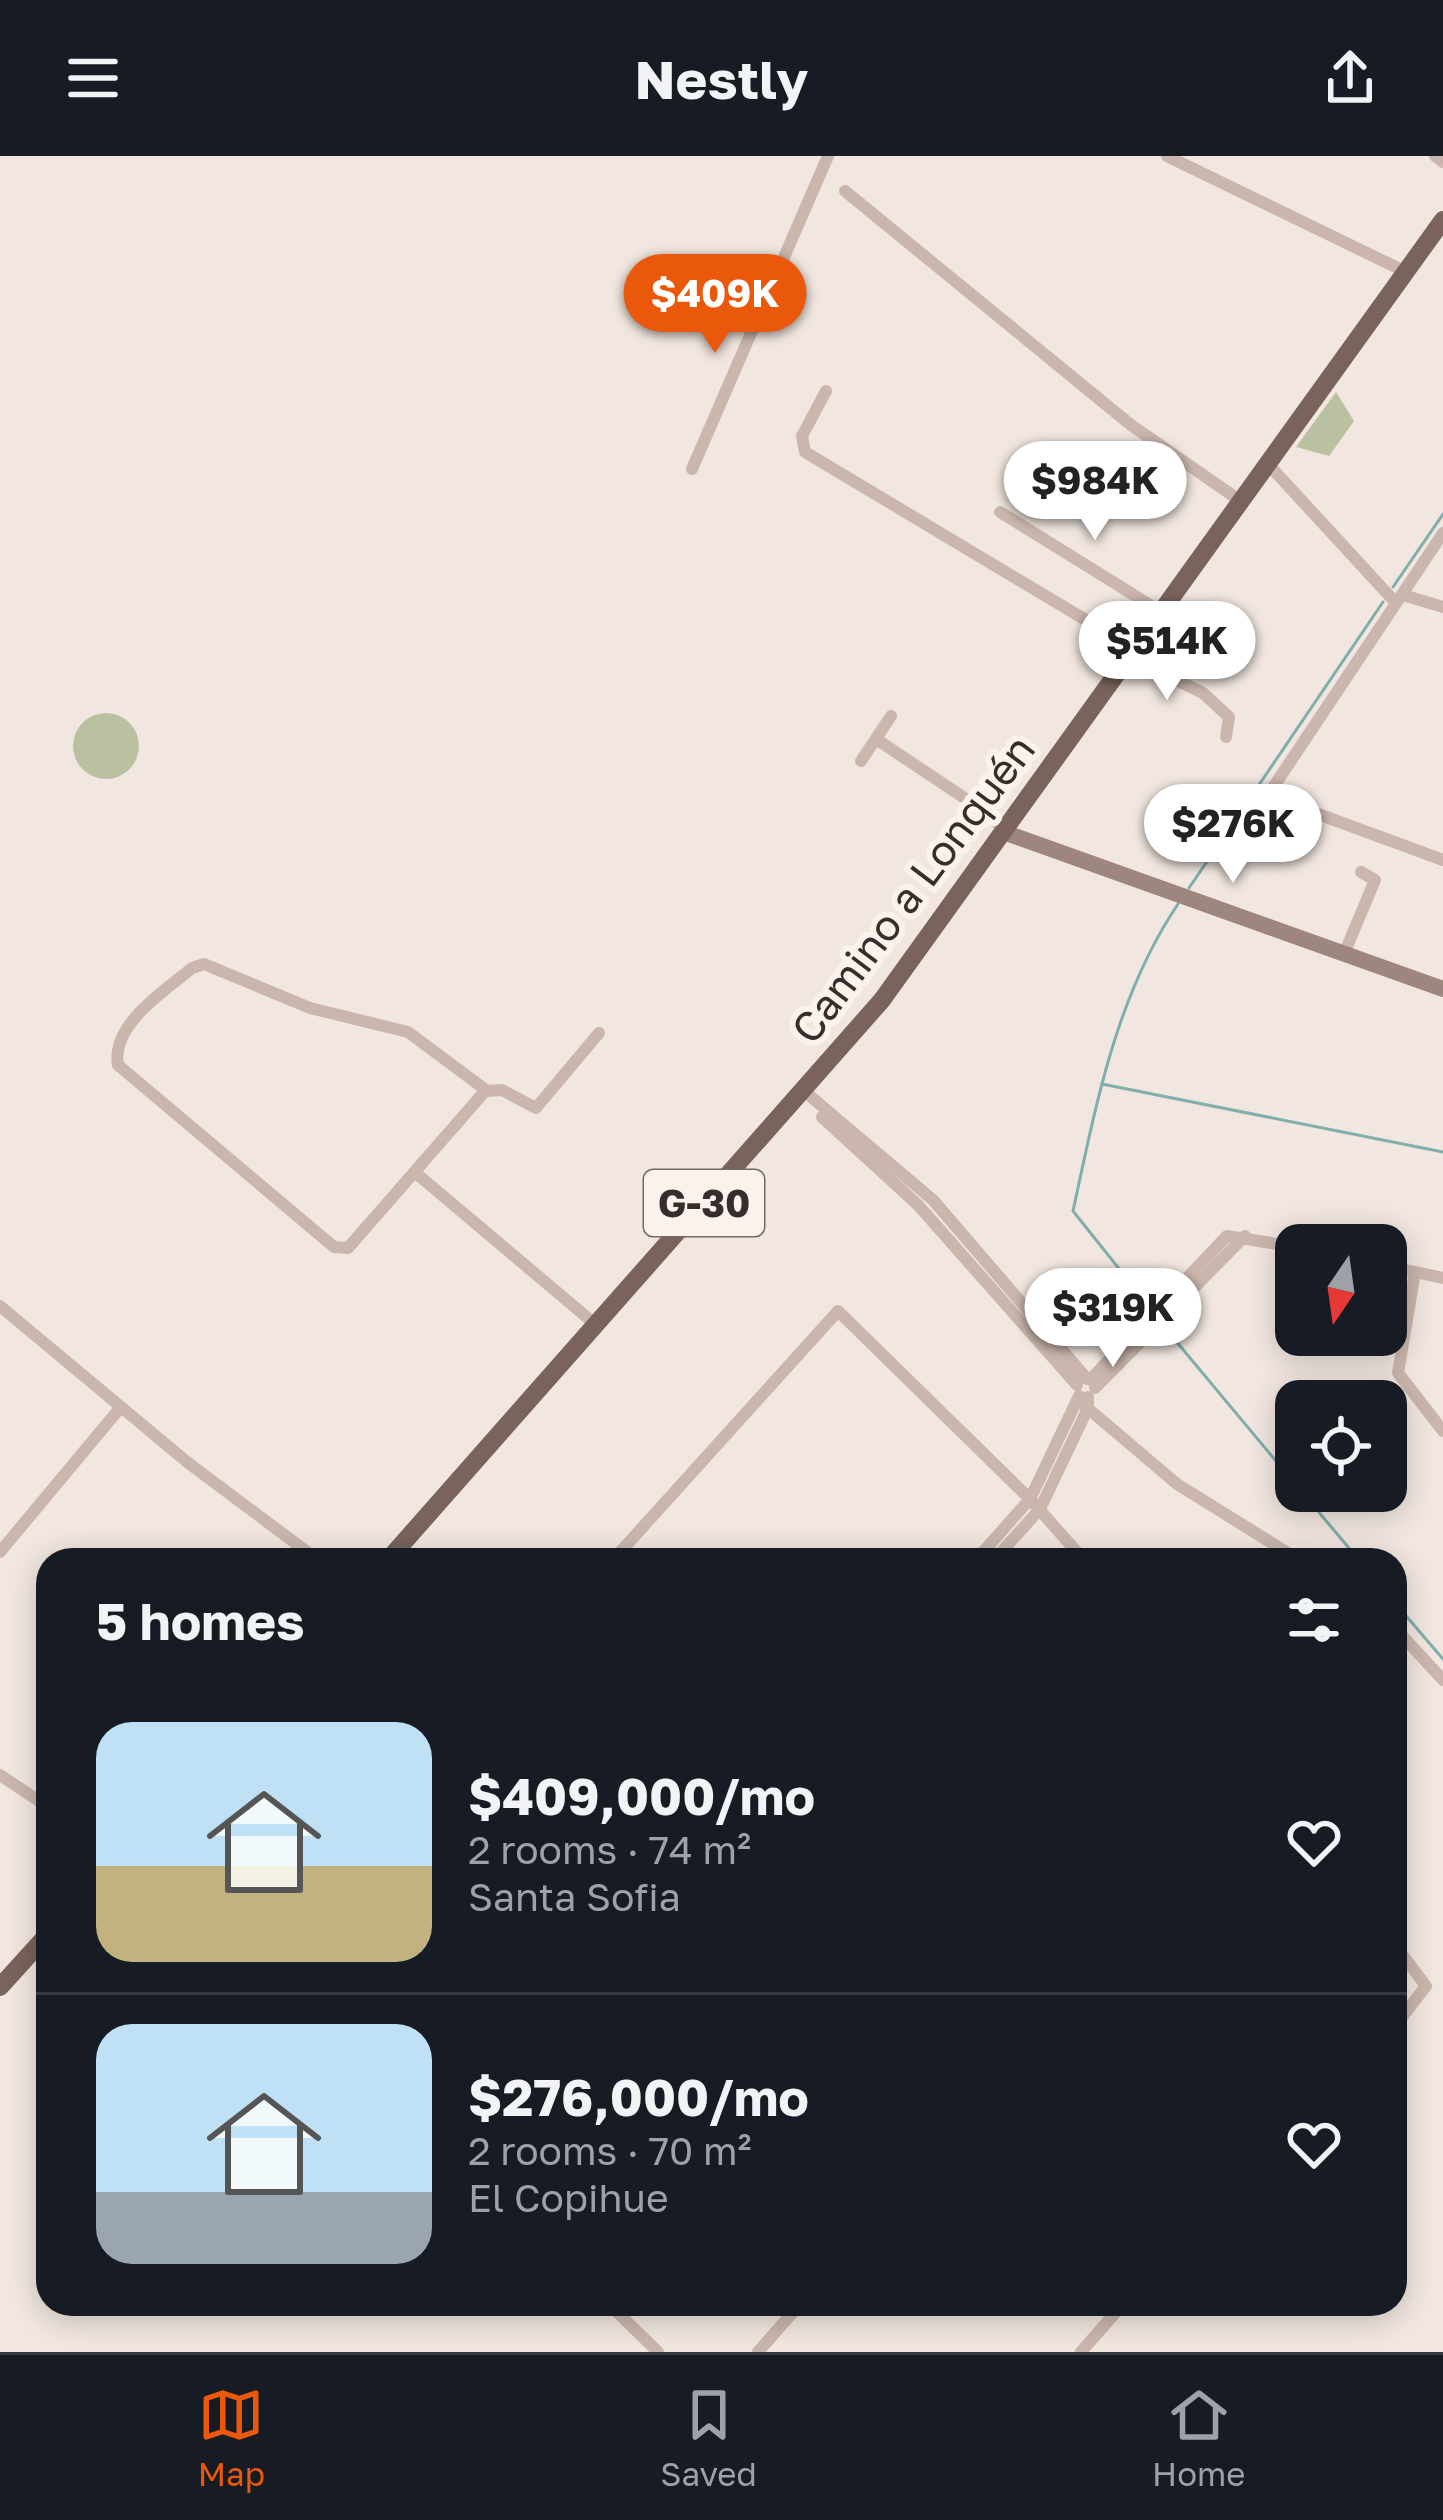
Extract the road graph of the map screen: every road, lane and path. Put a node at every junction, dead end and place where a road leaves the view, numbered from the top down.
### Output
1 (828, 156) edge
2 (1167, 156) edge
3 (1435, 156) edge
4 (1443, 162) edge
5 (845, 191) dead end
6 (1443, 220) edge
7 (1406, 272) junction
8 (826, 391) dead end
9 (1269, 465) junction
10 (692, 469) dead end
11 (1242, 502) junction
12 (1000, 512) dead end
13 (1443, 532) edge
14 (1400, 599) junction
15 (1443, 607) edge
16 (1164, 614) junction
17 (1134, 655) junction
18 (891, 716) dead end
19 (1226, 737) dead end
20 (876, 739) junction
21 (861, 761) dead end
22 (1006, 833) junction
23 (1443, 860) edge
24 (1360, 872) dead end
25 (1344, 954) junction
26 (1443, 989) edge
27 (599, 1033) dead end
28 (486, 1091) junction
29 (801, 1093) junction
30 (417, 1174) junction
31 (1275, 1242) edge
32 (1407, 1270) edge
33 (1415, 1272) junction
34 (1443, 1277) edge
35 (0, 1306) edge
36 (596, 1325) junction
37 (1085, 1391) junction
38 (120, 1408) junction
39 (1443, 1431) edge
40 (1035, 1504) junction
41 (302, 1548) edge
42 (399, 1548) edge
43 (624, 1548) edge
44 (989, 1548) edge
45 (1003, 1548) edge
46 (1074, 1548) edge
47 (1280, 1548) edge
48 (0, 1552) edge
49 (1407, 1641) edge
50 (1443, 1680) edge
51 (0, 1774) edge
52 (36, 1799) edge
53 (36, 1947) edge
54 (1407, 1961) edge
55 (0, 1987) edge
56 (1407, 2011) edge
57 (621, 2316) edge
58 (790, 2316) edge
59 (1112, 2316) edge
60 (658, 2352) edge
61 (758, 2352) edge
62 (1081, 2352) edge

1 - 10 street
2 - 7 street
3 - 4 street
5 - 11 street
6 - 7 main road, Camino a Lonquén / G-30
7 - 9 main road, Camino a Lonquén / G-30
8 - 17 street
9 - 11 main road, Camino a Lonquén / G-30
9 - 14 street
11 - 16 main road, Camino a Lonquén / G-30
12 - 16 street
13 - 14 street
14 - 15 street
14 - 23 street
16 - 17 main road, Camino a Lonquén / G-30
17 - 19 street
17 - 22 main road, Camino a Lonquén / G-30
18 - 20 street
20 - 21 street
20 - 22 street
22 - 25 main road
22 - 29 main road, Camino a Lonquén / G-30
24 - 25 street
25 - 26 main road
27 - 28 street
28 - 30 street
28 - 30 street
29 - 36 main road, Camino a Lonquén / G-30
29 - 37 street
30 - 36 street
31 - 37 street
32 - 33 street
33 - 34 street
33 - 39 street
35 - 38 street
36 - 42 main road, Camino a Lonquén / G-30
37 - 40 street
37 - 47 street
38 - 41 street
38 - 48 street
40 - 43 street
40 - 44 street
40 - 45 street
40 - 46 street
49 - 50 street
51 - 52 street
53 - 55 main road
54 - 56 street
57 - 60 street
58 - 61 street
59 - 62 street

